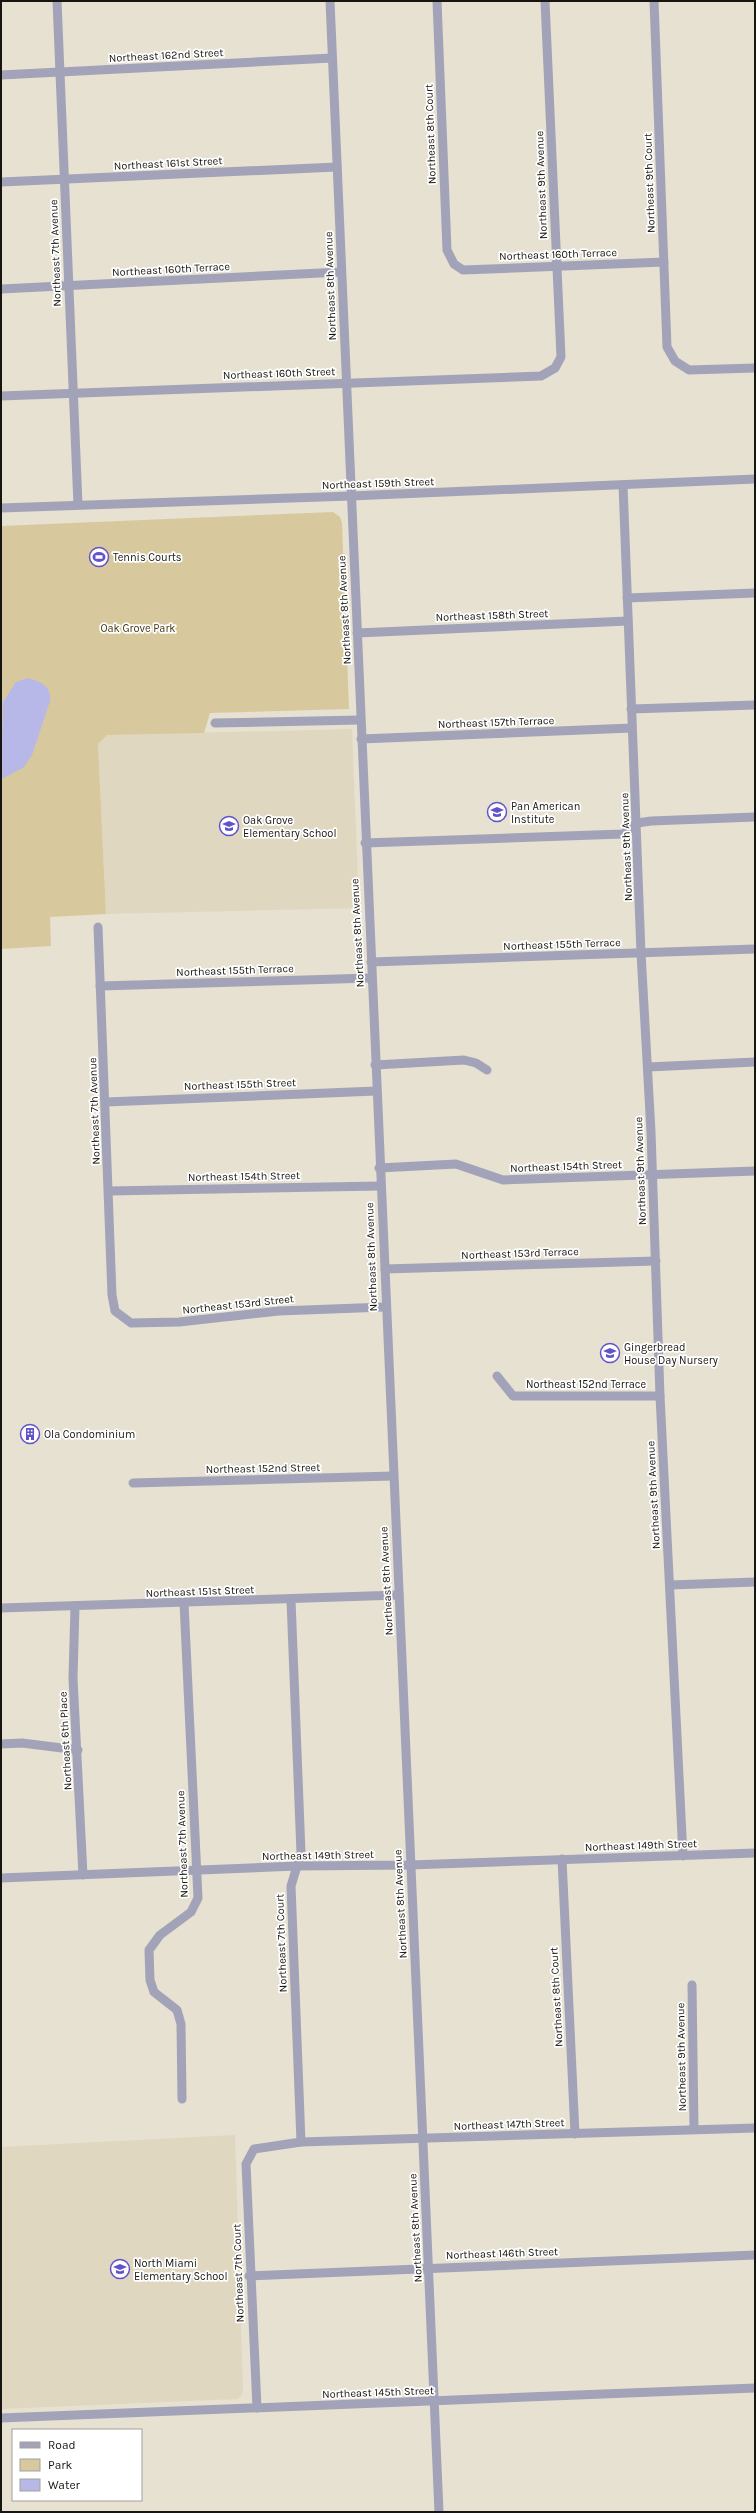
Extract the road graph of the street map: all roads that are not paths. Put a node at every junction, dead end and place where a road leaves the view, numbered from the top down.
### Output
1 (57, 1) edge
2 (330, 1) edge
3 (437, 1) edge
4 (545, 1) edge
5 (654, 1) edge
6 (332, 58) junction
7 (59, 73) junction
8 (1, 75) edge
9 (337, 167) junction
10 (65, 180) junction
11 (1, 182) edge
12 (664, 262) junction
13 (454, 264) joint
14 (556, 266) junction
15 (341, 272) junction
16 (68, 286) junction
17 (1, 289) edge
18 (555, 368) joint
19 (755, 368) edge
20 (346, 382) junction
21 (73, 393) junction
22 (1, 396) edge
23 (755, 479) edge
24 (623, 485) junction
25 (351, 496) junction
26 (78, 504) junction
27 (1, 508) edge
28 (755, 593) edge
29 (627, 598) junction
30 (628, 621) junction
31 (357, 632) junction
32 (755, 705) edge
33 (631, 709) junction
34 (360, 720) junction
35 (215, 723) dead end
36 (632, 728) junction
37 (361, 739) junction
38 (755, 817) edge
39 (637, 823) junction
40 (365, 843) junction
41 (98, 926) dead end
42 (755, 949) edge
43 (641, 953) junction
44 (371, 962) junction
45 (372, 978) junction
46 (100, 986) junction
47 (755, 1062) edge
48 (375, 1065) junction
49 (648, 1067) junction
50 (486, 1070) dead end
51 (376, 1091) junction
52 (106, 1102) junction
53 (379, 1168) junction
54 (755, 1171) edge
55 (652, 1174) junction
56 (380, 1186) junction
57 (108, 1191) junction
58 (656, 1261) junction
59 (385, 1269) junction
60 (112, 1295) joint
61 (385, 1308) junction
62 (497, 1376) dead end
63 (660, 1396) junction
64 (393, 1476) junction
65 (133, 1483) dead end
66 (755, 1582) edge
67 (670, 1585) junction
68 (399, 1595) junction
69 (291, 1600) junction
70 (184, 1603) junction
71 (75, 1606) junction
72 (1, 1608) edge
73 (1, 1744) edge
74 (78, 1750) junction
75 (755, 1853) edge
76 (683, 1856) junction
77 (562, 1859) junction
78 (410, 1865) junction
79 (298, 1866) junction
80 (196, 1872) junction
81 (83, 1875) junction
82 (1, 1878) edge
83 (692, 1985) dead end
84 (182, 2099) dead end
85 (755, 2128) edge
86 (694, 2130) junction
87 (575, 2134) junction
88 (423, 2138) junction
89 (301, 2142) junction
90 (264, 2146) joint
91 (755, 2255) edge
92 (429, 2267) junction
93 (249, 2276) junction
94 (755, 2388) edge
95 (435, 2402) junction
96 (257, 2408) junction
97 (1, 2418) edge
98 (439, 2512) edge

1 - 7 street, Northeast 7th Avenue
2 - 6 street, Northeast 8th Avenue
3 - 13 street, Northeast 8th Court
4 - 14 street, Northeast 9th Avenue
5 - 12 street, Northeast 9th Court
6 - 7 street, Northeast 162nd Street
6 - 9 street, Northeast 8th Avenue
7 - 8 street, Northeast 162nd Street
7 - 10 street, Northeast 7th Avenue
9 - 10 street, Northeast 161st Street
9 - 15 street, Northeast 8th Avenue
10 - 11 street, Northeast 161st Street
10 - 16 street, Northeast 7th Avenue
12 - 14 street, Northeast 160th Terrace
12 - 19 street, Northeast 9th Court
13 - 14 street, Northeast 160th Terrace
14 - 18 street, Northeast 9th Avenue
15 - 16 street, Northeast 160th Terrace
15 - 20 street, Northeast 8th Avenue
16 - 17 street, Northeast 160th Terrace
16 - 21 street, Northeast 7th Avenue
18 - 20 street, Northeast 160th Street
20 - 21 street, Northeast 160th Street
20 - 25 street, Northeast 8th Avenue
21 - 22 street, Northeast 160th Street
21 - 26 street, Northeast 7th Avenue
23 - 24 street, Northeast 159th Street
24 - 25 street, Northeast 159th Street
24 - 29 street, Northeast 9th Avenue
25 - 26 street, Northeast 159th Street
25 - 31 street, Northeast 8th Avenue
26 - 27 street, Northeast 159th Street
28 - 29 street
29 - 30 street, Northeast 9th Avenue
30 - 31 street, Northeast 158th Street
30 - 33 street, Northeast 9th Avenue
31 - 34 street, Northeast 8th Avenue
32 - 33 street
33 - 36 street, Northeast 9th Avenue
34 - 35 street
34 - 37 street, Northeast 8th Avenue
36 - 37 street, Northeast 157th Terrace
36 - 39 street, Northeast 9th Avenue
37 - 40 street, Northeast 8th Avenue
38 - 39 street
39 - 40 street
39 - 43 street, Northeast 9th Avenue
40 - 44 street, Northeast 8th Avenue
41 - 46 street, Northeast 7th Avenue
42 - 43 street, Northeast 155th Terrace
43 - 44 street, Northeast 155th Terrace
43 - 49 street, Northeast 9th Avenue
44 - 45 street, Northeast 8th Avenue
45 - 46 street, Northeast 155th Terrace
45 - 48 street, Northeast 8th Avenue
46 - 52 street, Northeast 7th Avenue
47 - 49 street
48 - 50 street
48 - 51 street, Northeast 8th Avenue
49 - 55 street, Northeast 9th Avenue
51 - 52 street, Northeast 155th Street
51 - 53 street, Northeast 8th Avenue
52 - 57 street, Northeast 7th Avenue
53 - 55 street, Northeast 154th Street
53 - 56 street, Northeast 8th Avenue
54 - 55 street, Northeast 154th Street
55 - 58 street, Northeast 9th Avenue
56 - 57 street, Northeast 154th Street
56 - 59 street, Northeast 8th Avenue
57 - 60 street, Northeast 7th Avenue
58 - 59 street, Northeast 153rd Terrace
58 - 63 street, Northeast 9th Avenue
59 - 61 street, Northeast 8th Avenue
60 - 61 street, Northeast 153rd Street
61 - 64 street, Northeast 8th Avenue
62 - 63 street, Northeast 152nd Terrace
63 - 67 street, Northeast 9th Avenue
64 - 65 street, Northeast 152nd Street
64 - 68 street, Northeast 8th Avenue
66 - 67 street
67 - 76 street, Northeast 9th Avenue
68 - 69 street, Northeast 151st Street
68 - 78 street, Northeast 8th Avenue
69 - 70 street, Northeast 151st Street
69 - 79 street, Northeast 7th Court
70 - 71 street, Northeast 151st Street
70 - 80 street, Northeast 7th Avenue
71 - 72 street, Northeast 151st Street
71 - 74 street, Northeast 6th Place
73 - 74 street
74 - 81 street, Northeast 6th Place
75 - 76 street, Northeast 149th Street
76 - 77 street, Northeast 149th Street
77 - 78 street, Northeast 149th Street
77 - 87 street, Northeast 8th Court
78 - 79 street, Northeast 149th Street
78 - 88 street, Northeast 8th Avenue
79 - 80 street, Northeast 149th Street
79 - 89 street, Northeast 7th Court
80 - 81 street, Northeast 149th Street
80 - 84 street, Northeast 7th Avenue
81 - 82 street, Northeast 149th Street
83 - 86 street, Northeast 9th Avenue
85 - 86 street, Northeast 147th Street
86 - 87 street, Northeast 147th Street
87 - 88 street, Northeast 147th Street
88 - 89 street, Northeast 147th Street
88 - 92 street, Northeast 8th Avenue
89 - 90 street, Northeast 147th Street
90 - 93 street, Northeast 7th Court
91 - 92 street, Northeast 146th Street
92 - 93 street, Northeast 146th Street
92 - 95 street, Northeast 8th Avenue
93 - 96 street, Northeast 7th Court
94 - 95 street, Northeast 145th Street
95 - 96 street, Northeast 145th Street
95 - 98 street, Northeast 8th Avenue
96 - 97 street, Northeast 145th Street

